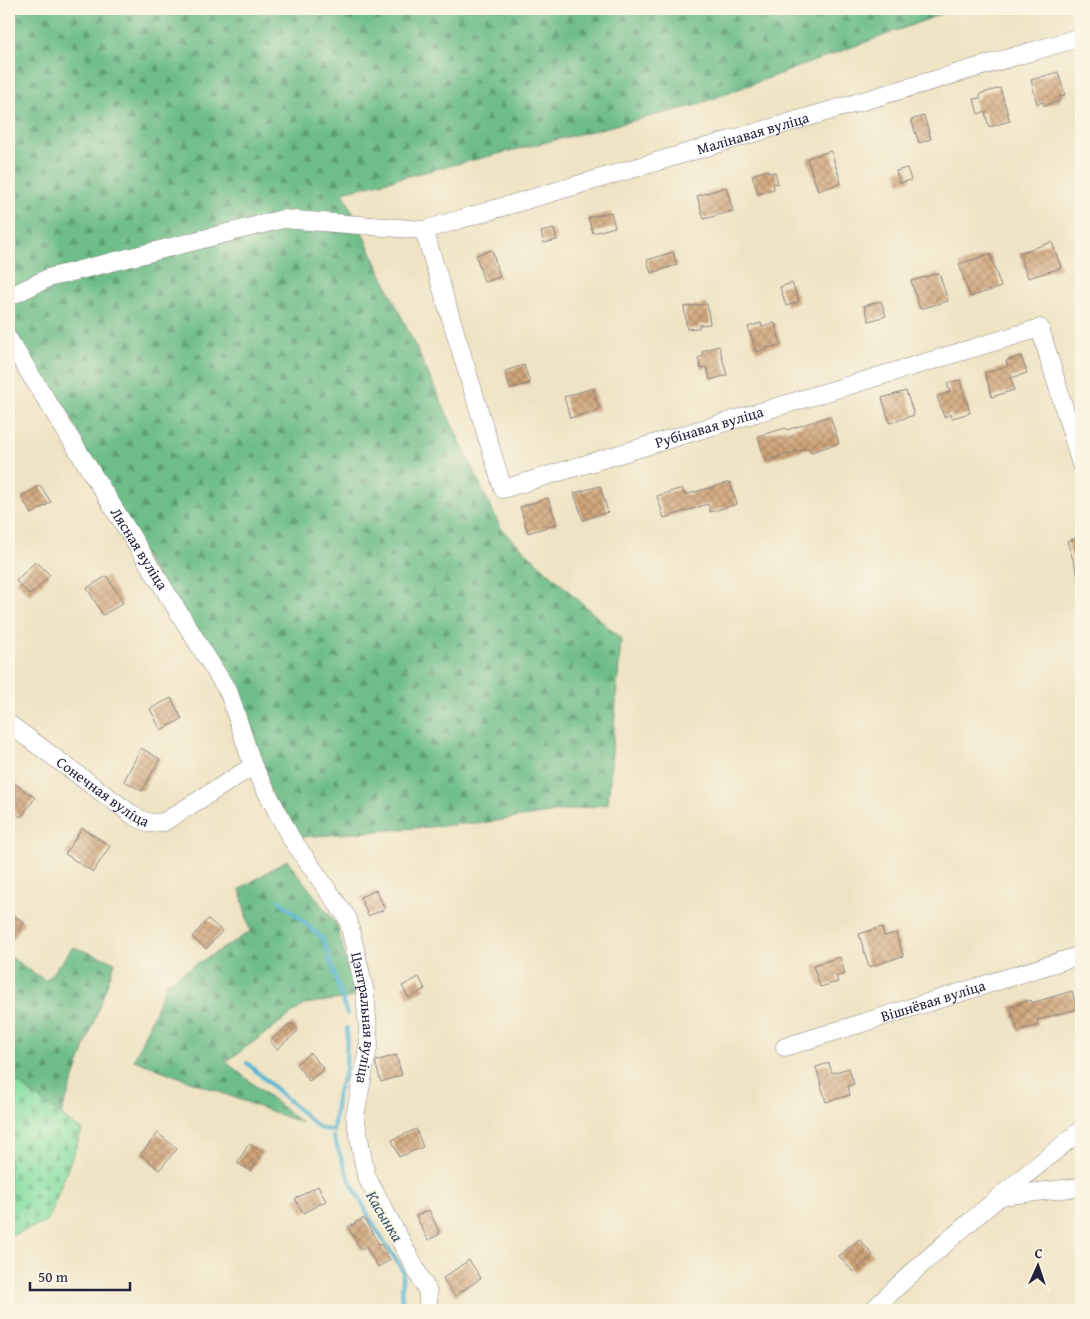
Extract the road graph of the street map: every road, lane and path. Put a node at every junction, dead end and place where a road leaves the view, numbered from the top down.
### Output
1 (1081, 38) edge
2 (424, 230) junction
3 (9, 297) edge
4 (9, 340) edge
5 (1081, 464) edge
6 (9, 724) edge
7 (253, 766) junction
8 (1081, 954) edge
9 (786, 1047) dead end
10 (1081, 1130) edge
11 (1081, 1187) edge
12 (1001, 1196) junction
13 (428, 1310) edge
14 (873, 1310) edge

1 - 2 street, Малінавая вуліца
2 - 3 street
2 - 5 street, Рубінавая вуліца
4 - 7 street, Лясная вуліца
6 - 7 street, Сонечная вуліца
7 - 13 street, Цэнтральная вуліца
8 - 9 street, Вішнёвая вуліца
10 - 12 street
11 - 12 street
12 - 14 street

